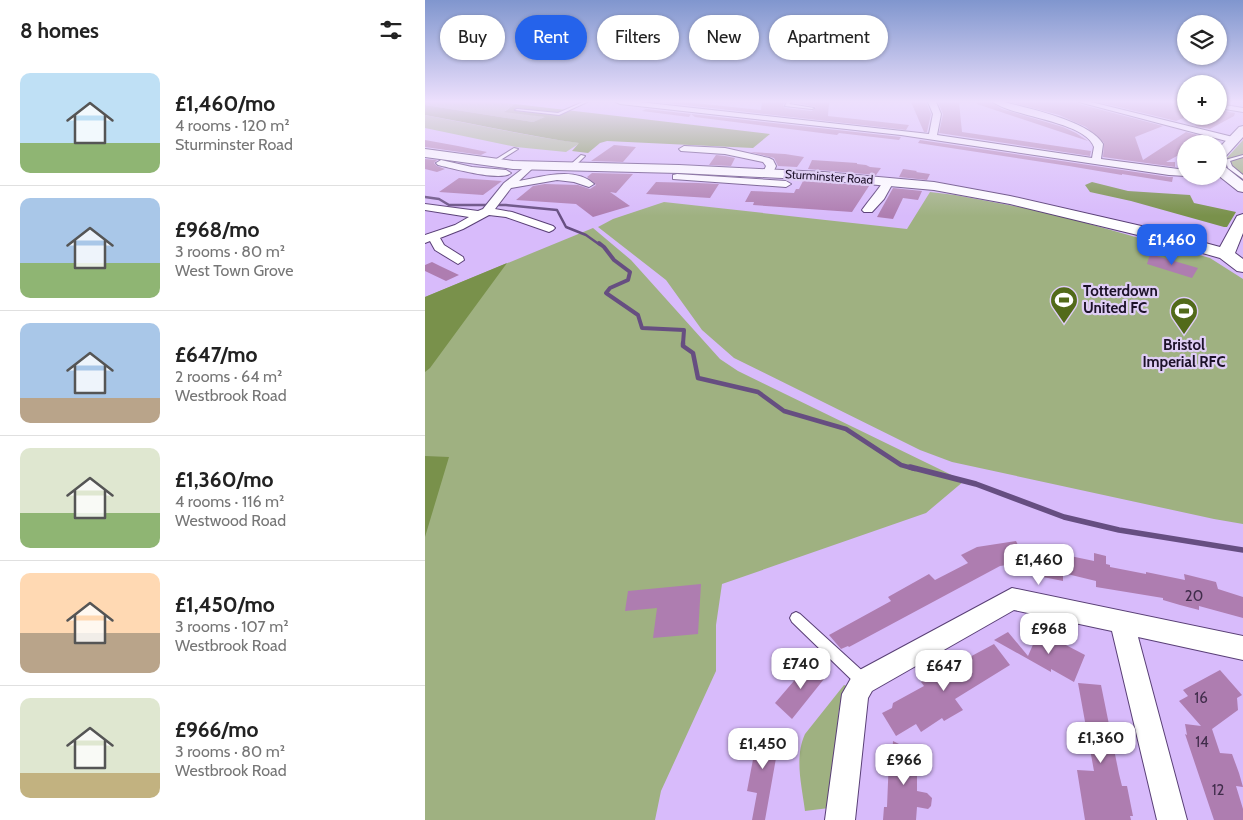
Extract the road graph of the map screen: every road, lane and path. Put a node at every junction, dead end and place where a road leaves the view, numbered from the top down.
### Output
1 (954, 140) edge
2 (1095, 140) edge
3 (516, 149) dead end
4 (684, 149) dead end
5 (425, 153) edge
6 (583, 156) dead end
7 (1243, 156) edge
8 (477, 161) junction
9 (1096, 161) junction
10 (441, 163) dead end
11 (492, 163) junction
12 (530, 166) junction
13 (571, 167) junction
14 (464, 168) junction
15 (1177, 172) edge
16 (506, 173) dead end
17 (767, 173) junction
18 (720, 175) junction
19 (677, 177) dead end
20 (1227, 177) edge
21 (1243, 177) edge
22 (889, 181) junction
23 (589, 184) dead end
24 (786, 184) dead end
25 (508, 185) junction
26 (1243, 188) edge
27 (425, 207) edge
28 (489, 209) junction
29 (868, 210) dead end
30 (1243, 219) edge
31 (549, 228) dead end
32 (429, 238) edge
33 (1226, 254) junction
34 (458, 260) dead end
35 (1243, 267) edge
36 (796, 618) dead end
37 (1122, 622) junction
38 (1243, 648) edge
39 (863, 682) junction
40 (840, 820) edge
41 (1172, 820) edge

1 - 9 street
2 - 9 street
3 - 11 lane
4 - 17 street
5 - 8 street, Sturminster Road
6 - 13 lane
7 - 21 lane
8 - 11 street, Sturminster Road
8 - 14 street
9 - 15 street
10 - 14 street
11 - 12 street, Sturminster Road
12 - 13 street, Sturminster Road
12 - 25 street
13 - 18 street, Sturminster Road
14 - 16 street
17 - 18 street, Sturminster Road
17 - 22 street, Sturminster Road
18 - 19 street
18 - 24 street
20 - 26 street
22 - 29 street
22 - 33 street, Sturminster Road
23 - 25 street
25 - 28 street
27 - 28 street
28 - 31 street
28 - 32 street
30 - 33 street
32 - 34 street
33 - 35 street
36 - 39 lane
37 - 38 street
37 - 39 street
37 - 41 street
39 - 40 street

